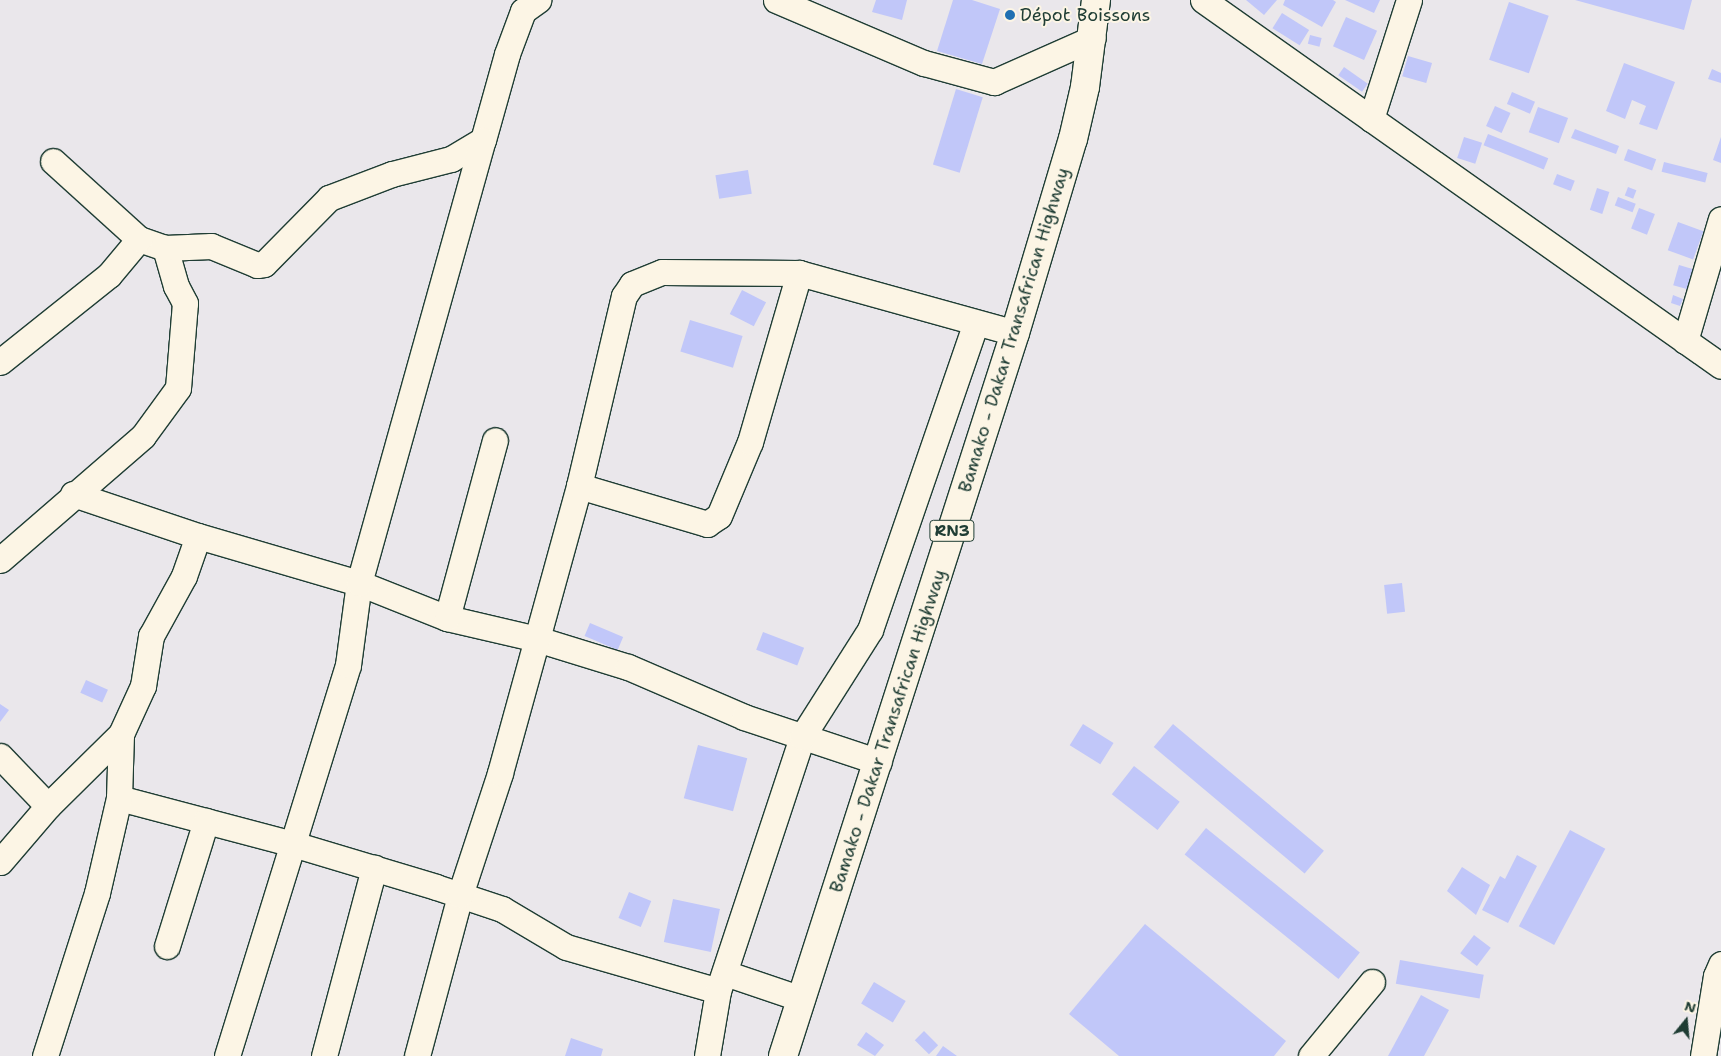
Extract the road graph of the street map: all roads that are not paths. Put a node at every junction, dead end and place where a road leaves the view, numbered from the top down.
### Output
1 (538, 0) edge
2 (776, 0) edge
3 (1096, 0) edge
4 (1203, 0) edge
5 (1409, 0) edge
6 (1093, 38) junction
7 (1371, 119) junction
8 (483, 140) junction
9 (53, 161) dead end
10 (1721, 219) edge
11 (138, 239) junction
12 (166, 248) junction
13 (799, 273) junction
14 (976, 323) junction
15 (1015, 333) junction
16 (1685, 341) junction
17 (0, 362) edge
18 (1721, 366) edge
19 (495, 440) dead end
20 (579, 486) junction
21 (73, 494) junction
22 (198, 536) junction
23 (0, 560) edge
24 (359, 582) junction
25 (447, 618) junction
26 (536, 639) junction
27 (121, 734) junction
28 (802, 737) junction
29 (0, 756) edge
30 (879, 762) junction
31 (119, 798) junction
32 (48, 806) junction
33 (206, 821) junction
34 (293, 844) junction
35 (0, 862) edge
36 (374, 868) junction
37 (460, 895) junction
38 (167, 946) dead end
39 (1721, 964) edge
40 (721, 982) junction
41 (1372, 982) dead end
42 (802, 998) junction
43 (45, 1056) edge
44 (227, 1056) edge
45 (324, 1056) edge
46 (417, 1056) edge
47 (707, 1056) edge
48 (783, 1056) edge
49 (1311, 1056) edge
50 (1703, 1056) edge

1 - 8 street
2 - 6 street
3 - 6 highway, Bamako - Dakar Transafrican Highway / RN3
4 - 7 street
5 - 7 street
6 - 15 highway, Bamako - Dakar Transafrican Highway / RN3
7 - 16 street
8 - 12 street
8 - 24 street
9 - 11 street
10 - 16 street
11 - 12 street
11 - 17 street
12 - 21 street
13 - 14 street
13 - 20 street
13 - 20 street
14 - 15 street
14 - 28 street
15 - 30 highway, Bamako - Dakar Transafrican Highway / RN3
16 - 18 street
19 - 25 street
20 - 26 street
21 - 22 street
21 - 23 street
22 - 24 street
22 - 27 street
24 - 25 street
24 - 34 street
25 - 26 street
26 - 28 street
26 - 37 street
27 - 31 street
27 - 32 street
28 - 30 street
28 - 40 street
29 - 32 street
30 - 42 highway, Bamako - Dakar Transafrican Highway / RN3
31 - 33 street
31 - 43 street
32 - 35 street
33 - 34 street
33 - 38 street
34 - 36 street
34 - 44 street
36 - 37 street
36 - 45 street
37 - 40 street
37 - 46 street
39 - 50 street
40 - 42 street
40 - 47 street
41 - 49 street
42 - 48 highway, Bamako - Dakar Transafrican Highway / RN3

